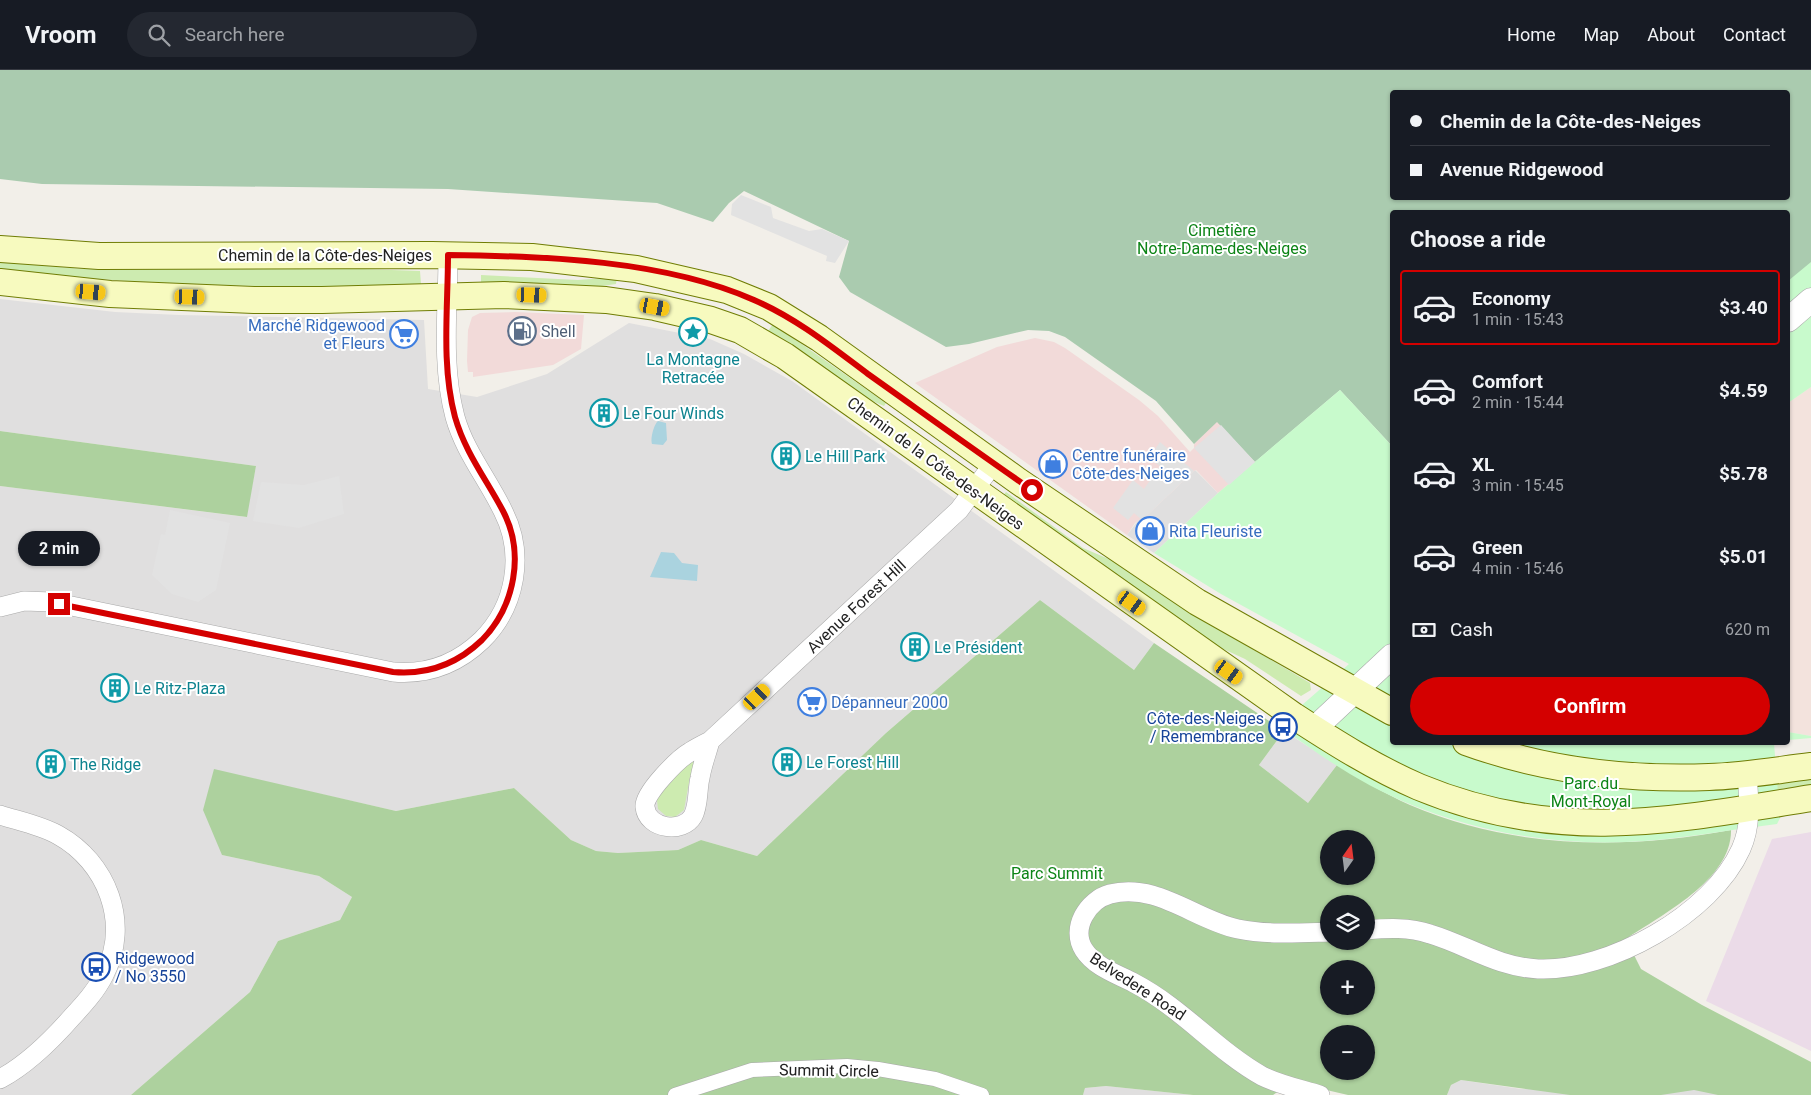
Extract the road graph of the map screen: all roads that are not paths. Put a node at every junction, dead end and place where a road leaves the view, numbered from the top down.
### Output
1 (0, 249) edge
2 (448, 255) junction
3 (0, 282) edge
4 (448, 297) junction
5 (1811, 300) edge
6 (1790, 318) edge
7 (994, 464) junction
8 (974, 491) junction
9 (0, 607) edge
10 (1390, 658) edge
11 (1353, 692) junction
12 (1390, 711) edge
13 (1314, 729) junction
14 (710, 741) junction
15 (1476, 745) edge
16 (1811, 766) edge
17 (1747, 774) junction
18 (1811, 798) edge
19 (1750, 808) junction
20 (0, 815) edge
21 (1375, 929) edge
22 (1320, 932) edge
23 (0, 1079) edge
24 (675, 1095) edge
25 (982, 1095) edge
26 (1320, 1095) edge

1 - 2 main road, Chemin de la Côte-des-Neiges
2 - 4 street
2 - 7 main road, Chemin de la Côte-des-Neiges
3 - 4 main road, Chemin de la Côte-des-Neiges
4 - 8 main road, Chemin de la Côte-des-Neiges
4 - 9 street
5 - 6 street
7 - 8 street, Avenue Forest Hill
7 - 11 main road, Chemin de la Côte-des-Neiges
8 - 13 main road, Chemin de la Côte-des-Neiges
8 - 14 street, Avenue Forest Hill
10 - 11 street
11 - 12 main road, Chemin de la Côte-des-Neiges
11 - 13 street
13 - 19 main road, Chemin de la Côte-des-Neiges
14 - 14 street, Avenue Forest Hill
15 - 17 main road
16 - 17 main road
17 - 19 street
18 - 19 main road, Chemin de la Côte-des-Neiges
19 - 21 street
20 - 23 street
22 - 26 street, Belvedere Road
24 - 25 street, Summit Circle

